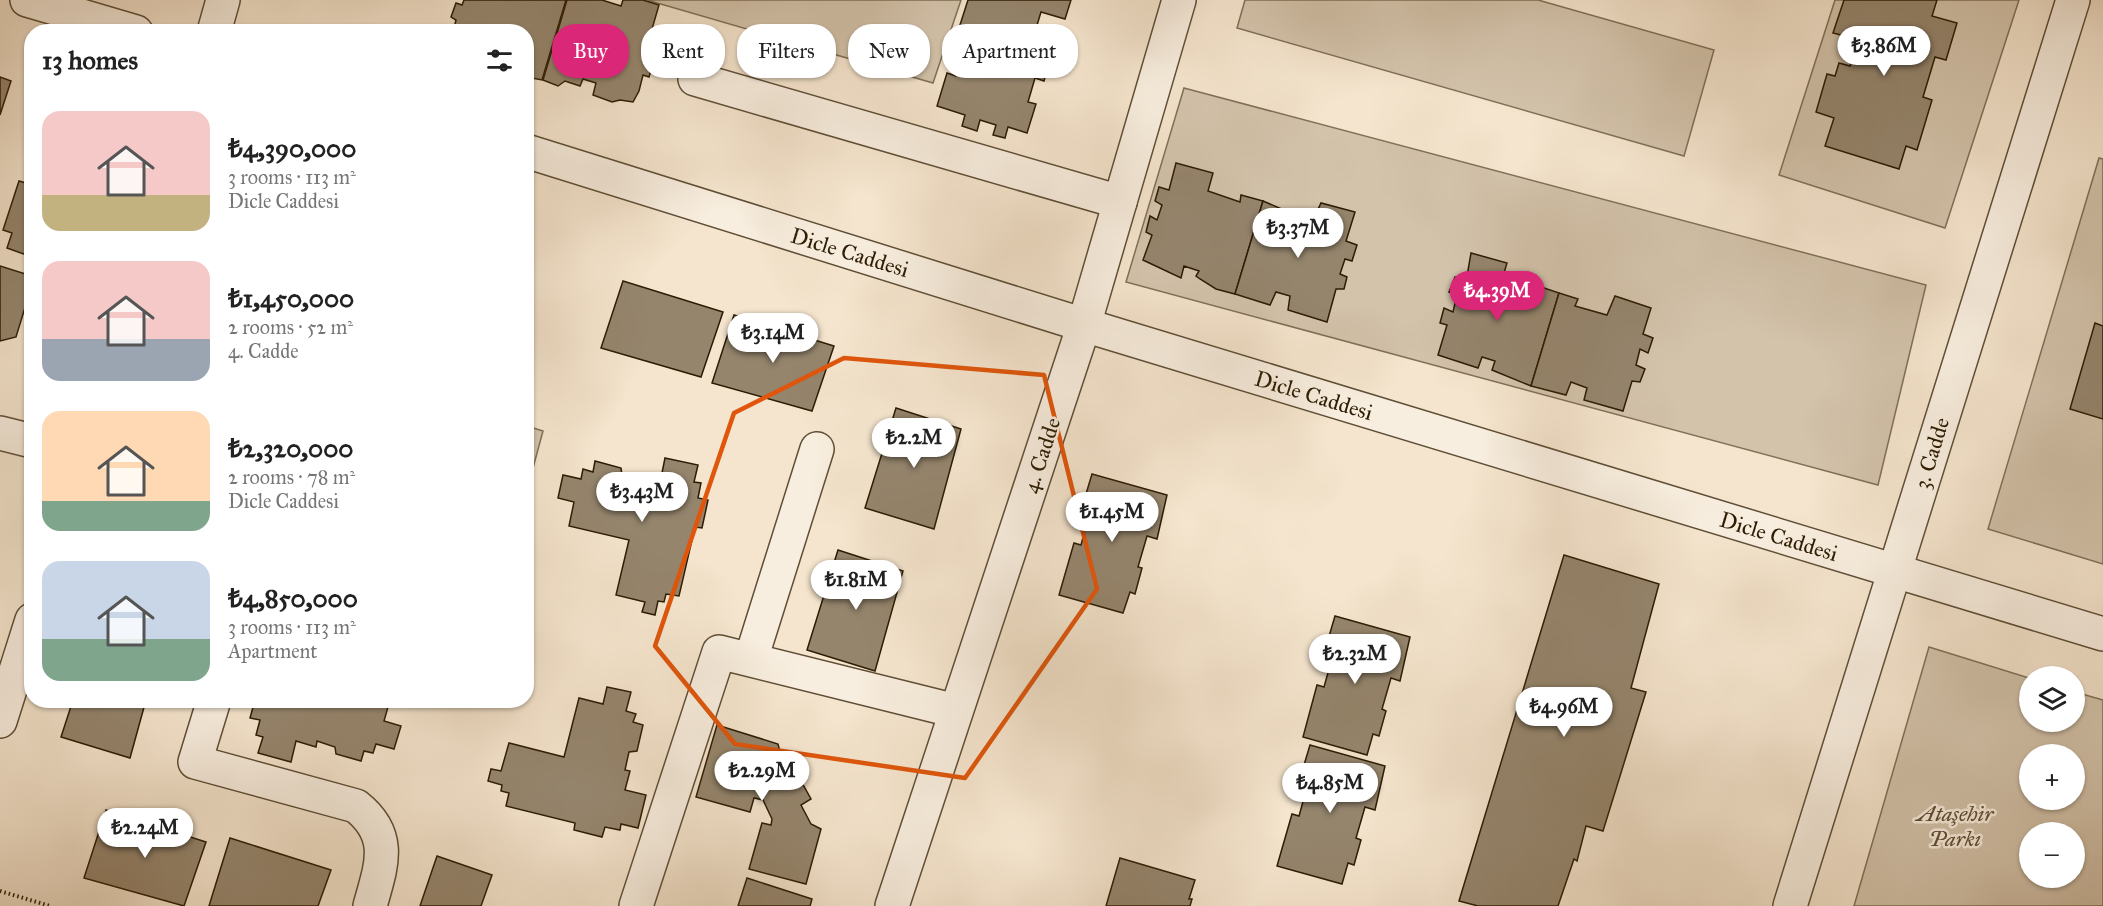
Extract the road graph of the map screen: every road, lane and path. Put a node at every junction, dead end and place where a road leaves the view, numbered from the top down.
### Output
1 (27, 0) edge
2 (223, 0) edge
3 (1179, 0) edge
4 (2073, 0) edge
5 (109, 24) edge
6 (216, 24) edge
7 (695, 79) dead end
8 (534, 154) edge
9 (1120, 202) junction
10 (1084, 325) junction
11 (0, 433) edge
12 (24, 439) edge
13 (817, 449) dead end
14 (1895, 571) junction
15 (2103, 634) edge
16 (24, 645) edge
17 (751, 659) junction
18 (212, 708) edge
19 (956, 711) junction
20 (0, 721) edge
21 (0, 891) edge
22 (50, 906) edge
23 (370, 906) edge
24 (636, 906) edge
25 (892, 906) edge
26 (1790, 906) edge

1 - 5 street
2 - 6 street
3 - 9 street, 4. Cadde
4 - 14 street, 3. Cadde
7 - 9 street
8 - 10 street, Dicle Caddesi
9 - 10 street, 4. Cadde
10 - 14 street, Dicle Caddesi
10 - 19 street, 4. Cadde
11 - 12 street
13 - 17 street
14 - 15 street, Dicle Caddesi
14 - 26 street, 3. Cadde
16 - 20 street
17 - 19 street
17 - 24 street
18 - 23 street
19 - 25 street, 4. Cadde
21 - 22 path

